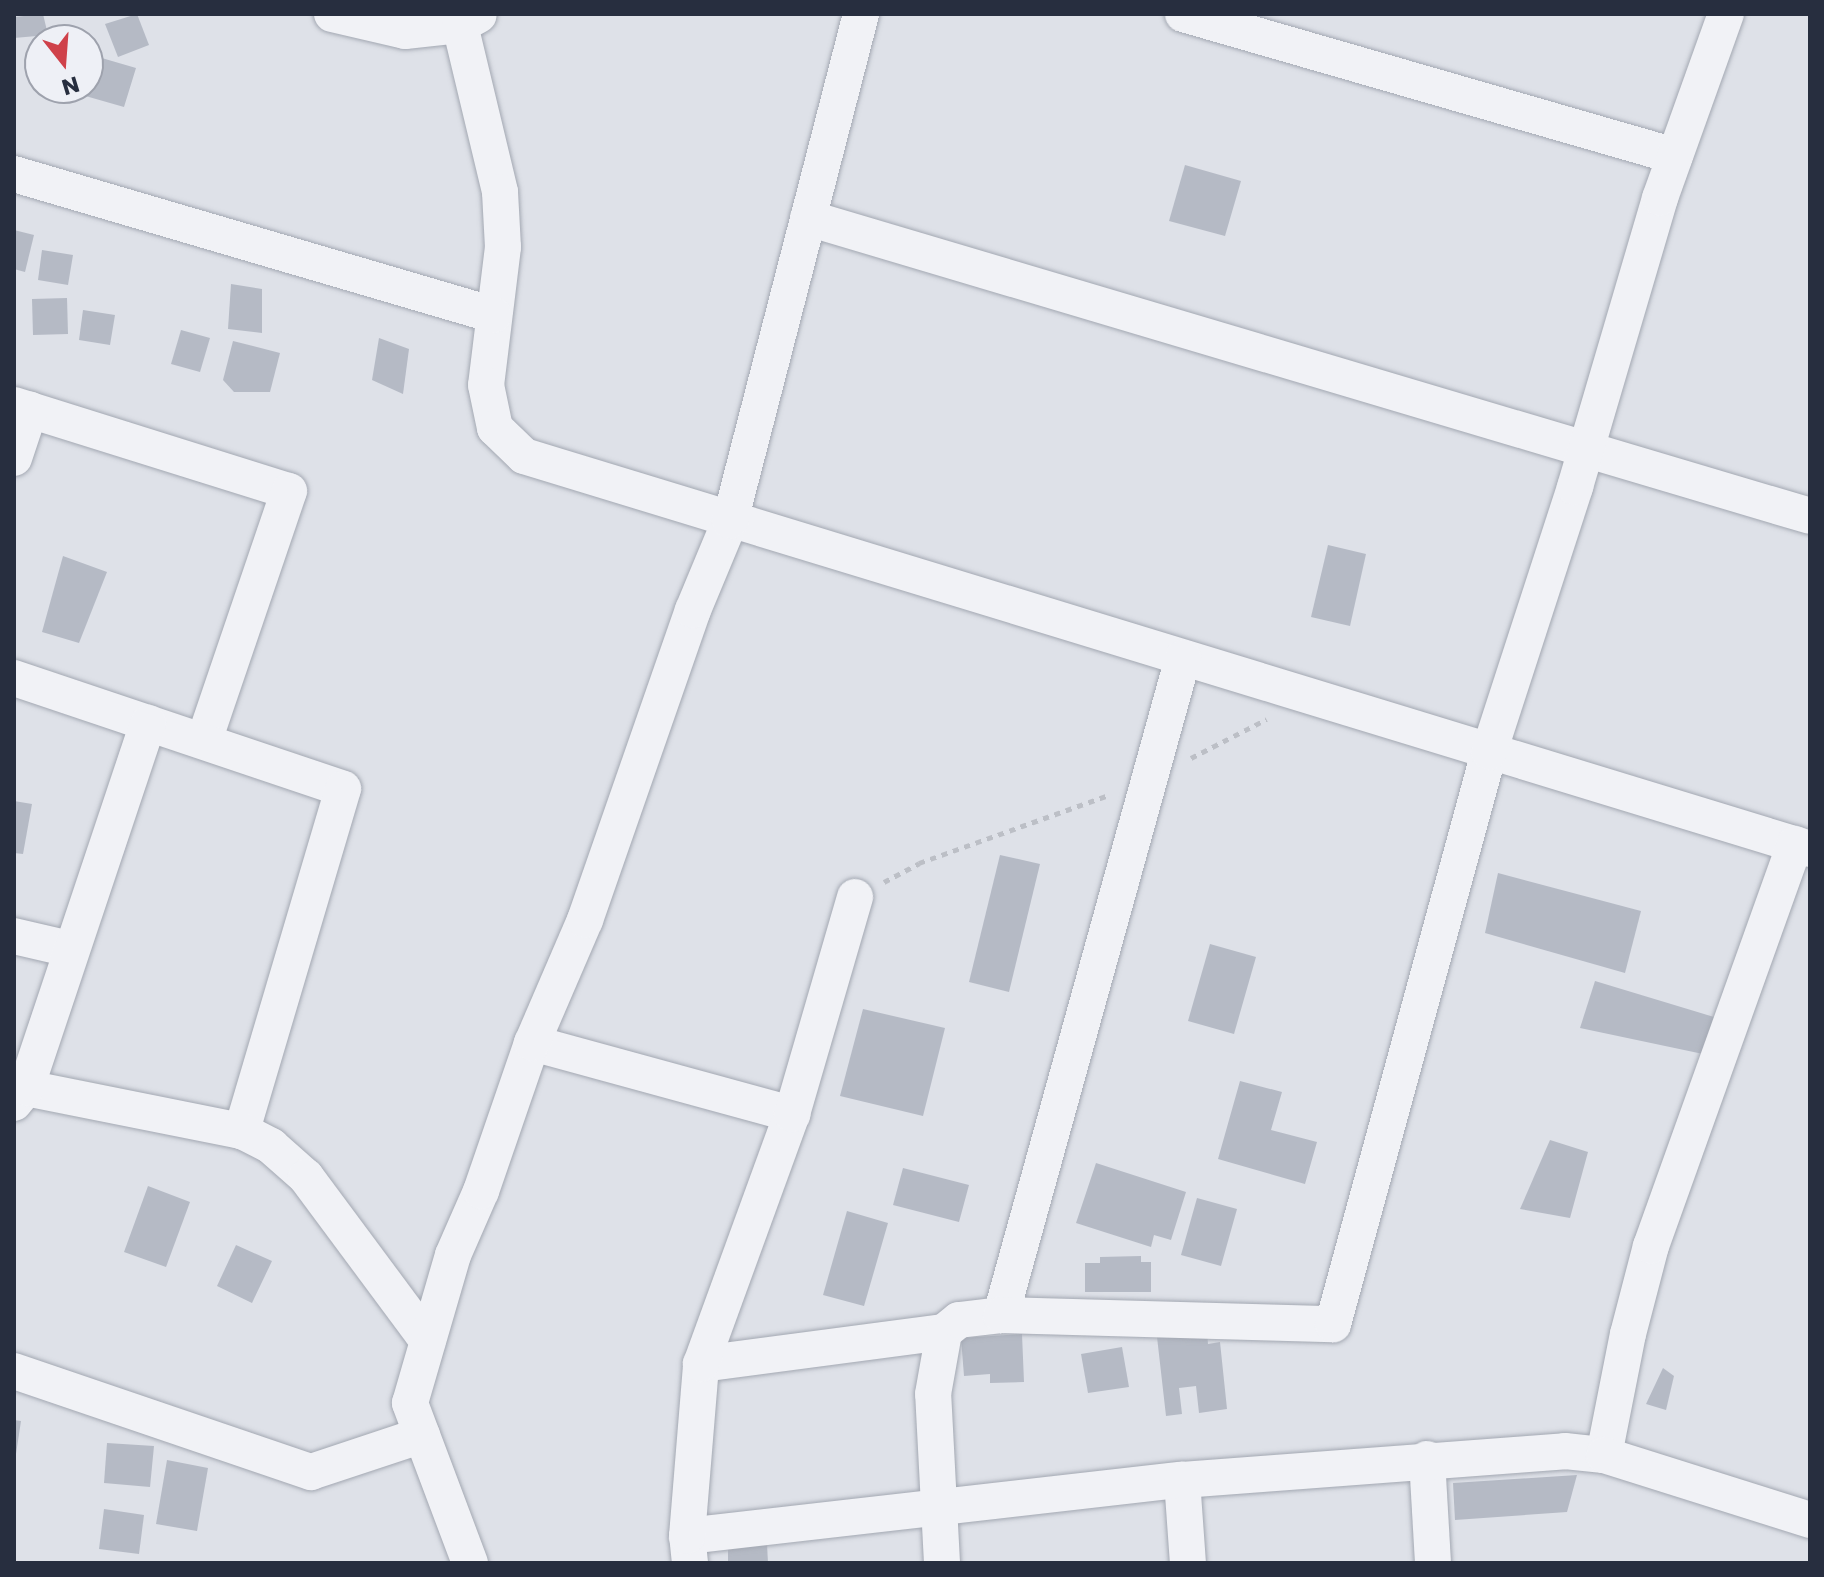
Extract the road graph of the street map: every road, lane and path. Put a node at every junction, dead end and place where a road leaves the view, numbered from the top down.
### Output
1 (332, 14) edge
2 (861, 14) edge
3 (1183, 14) edge
4 (1726, 14) edge
5 (470, 20) edge
6 (1675, 156) junction
7 (14, 174) edge
8 (808, 218) junction
9 (494, 315) junction
10 (22, 408) edge
11 (1586, 450) junction
12 (14, 458) edge
13 (1810, 516) edge
14 (730, 521) junction
15 (1183, 658) junction
16 (14, 678) edge
17 (1317, 699) junction
18 (148, 723) junction
19 (205, 738) junction
20 (1489, 752) junction
21 (1149, 782) junction
22 (1802, 847) edge
23 (855, 897) joint
24 (14, 936) edge
25 (70, 949) junction
26 (532, 1043) junction
27 (20, 1096) edge
28 (792, 1114) junction
29 (242, 1131) junction
30 (1001, 1315) junction
31 (944, 1332) junction
32 (428, 1341) junction
33 (701, 1364) junction
34 (14, 1371) edge
35 (422, 1435) junction
36 (1604, 1455) junction
37 (1427, 1459) junction
38 (1182, 1480) junction
39 (938, 1508) junction
40 (1810, 1520) edge
41 (689, 1549) edge
42 (470, 1563) edge
43 (942, 1563) edge
44 (1188, 1563) edge
45 (1433, 1563) edge

1 - 5 street
2 - 8 street
3 - 6 street
4 - 6 street
5 - 9 street
6 - 11 street
7 - 9 street
8 - 11 street
8 - 14 street
9 - 14 street
10 - 12 street
10 - 19 street
11 - 13 street
11 - 20 street
14 - 15 street
14 - 26 street
15 - 17 street
15 - 21 street
16 - 18 street
17 - 20 street
17 - 21 path
18 - 19 street
18 - 25 street
19 - 29 street
20 - 22 street
20 - 30 street
21 - 23 path
21 - 30 street
22 - 36 street
23 - 28 street
24 - 25 street
25 - 27 street
26 - 28 street
26 - 32 street
27 - 29 street
28 - 33 street
29 - 32 street
30 - 31 street
31 - 33 street
31 - 39 street
32 - 35 street
33 - 41 street
34 - 35 street
35 - 42 street
36 - 37 street
36 - 40 street
37 - 38 street
37 - 45 street
38 - 39 street
38 - 44 street
39 - 41 street
39 - 43 street

